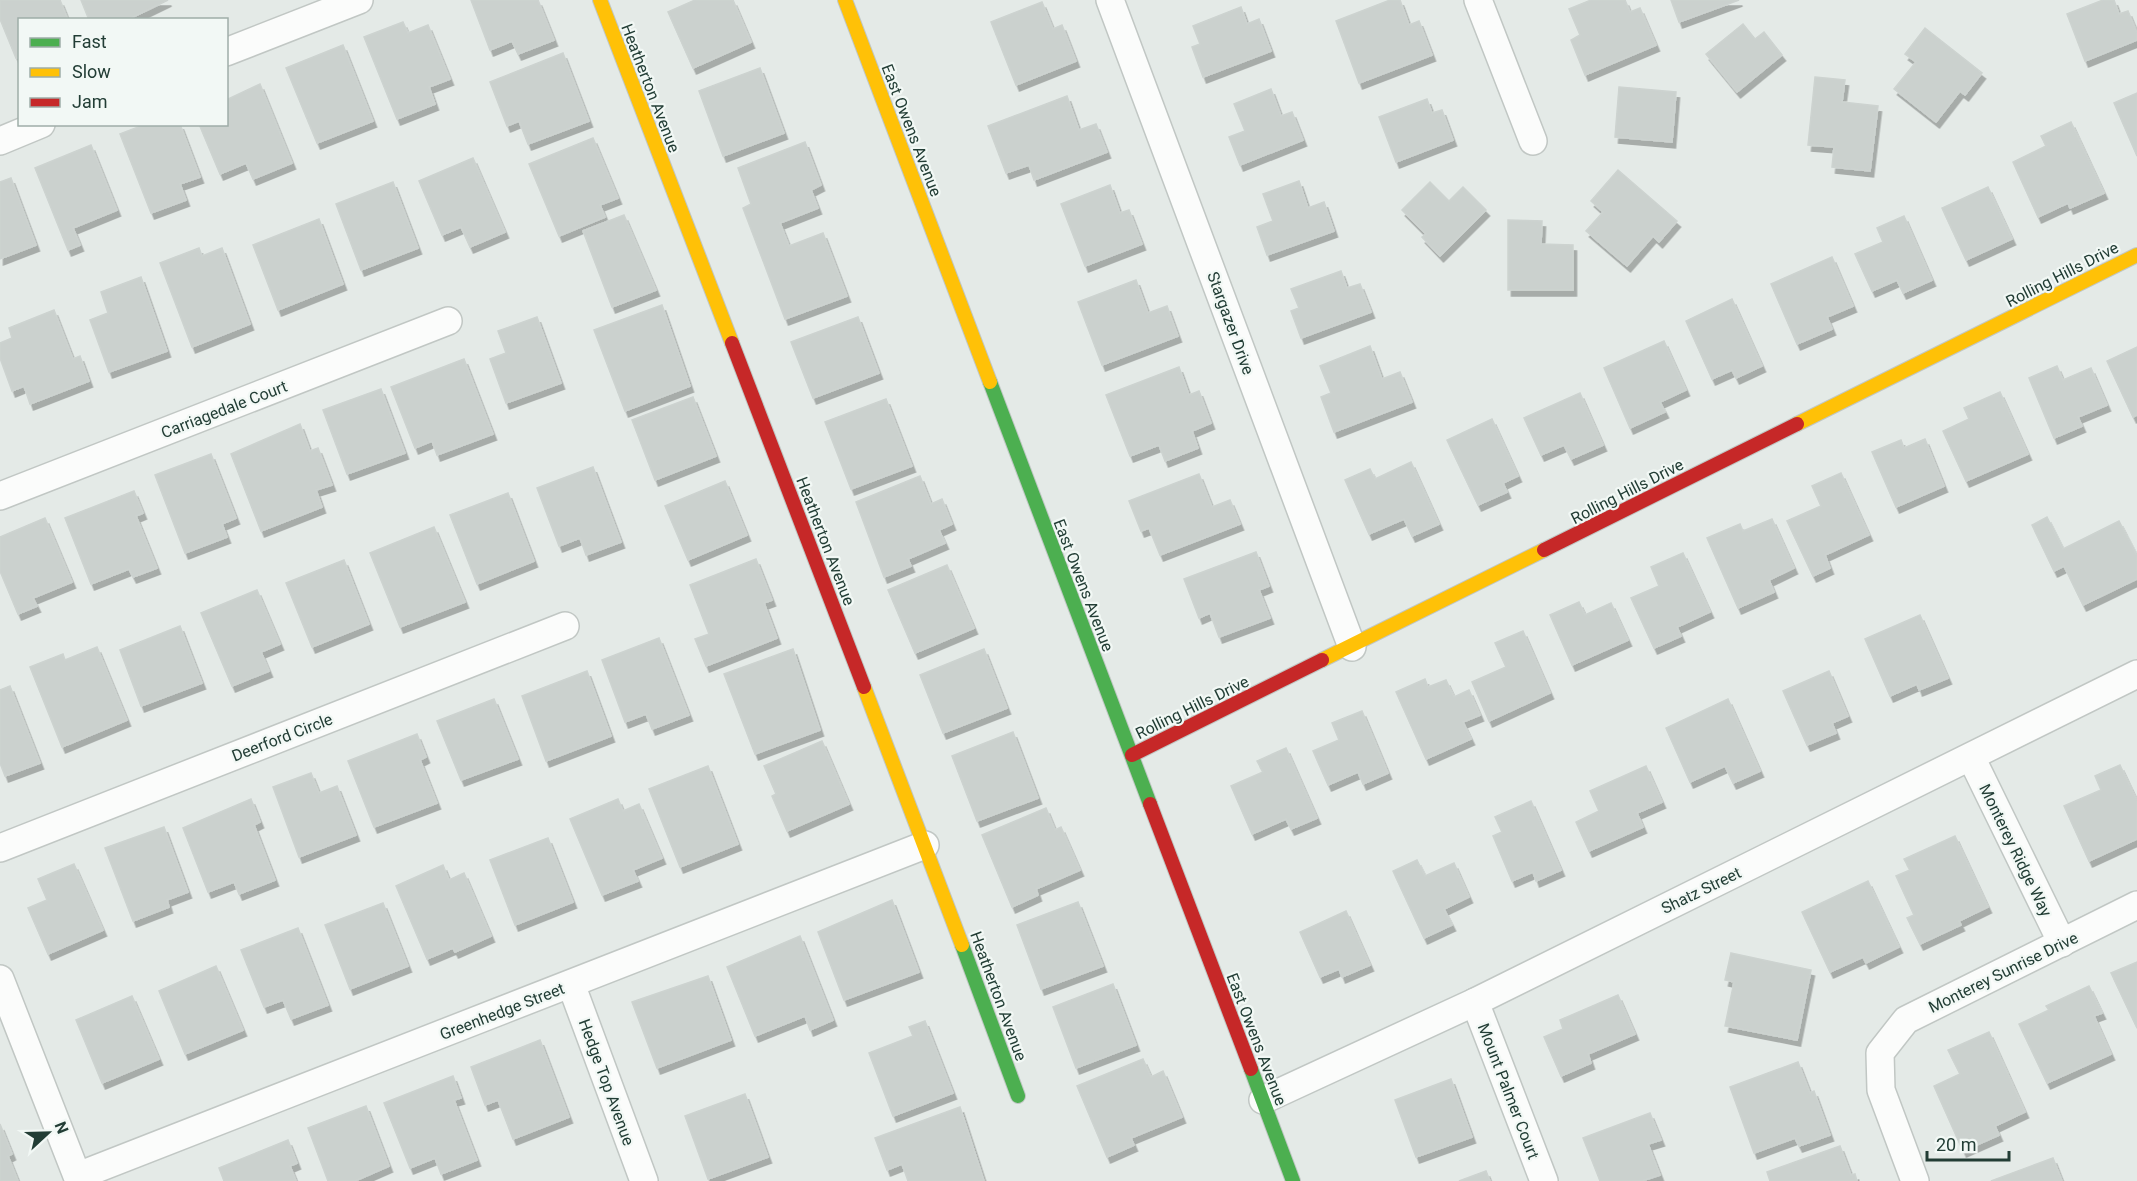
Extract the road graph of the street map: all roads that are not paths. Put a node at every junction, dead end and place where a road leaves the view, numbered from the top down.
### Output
1 (359, 0) edge
2 (600, 0) edge
3 (845, 0) edge
4 (1110, 0) edge
5 (1478, 0) edge
6 (228, 51) edge
7 (36, 126) edge
8 (0, 141) edge
9 (1533, 141) dead end
10 (2137, 255) edge
11 (448, 321) dead end
12 (0, 496) edge
13 (565, 626) dead end
14 (1352, 647) junction
15 (2137, 674) edge
16 (1132, 755) junction
17 (1971, 757) junction
18 (925, 845) junction
19 (0, 848) edge
20 (2137, 905) edge
21 (2062, 943) junction
22 (0, 979) edge
23 (571, 984) junction
24 (1475, 1002) junction
25 (1018, 1096) dead end
26 (1263, 1100) junction
27 (79, 1179) edge
28 (644, 1181) edge
29 (1293, 1181) edge
30 (1544, 1181) edge
31 (1915, 1181) edge

1 - 6 street
2 - 18 street, Heatherton Avenue
3 - 16 street, East Owens Avenue
4 - 14 street, Stargazer Drive
5 - 9 street
7 - 8 street
10 - 14 street, Rolling Hills Drive
11 - 12 street, Carriagedale Court
13 - 19 street, Deerford Circle
14 - 16 street, Rolling Hills Drive
15 - 17 street, Shatz Street
16 - 26 street, East Owens Avenue
17 - 21 street, Monterey Ridge Way
17 - 24 street, Shatz Street
18 - 23 street, Greenhedge Street
18 - 25 street, Heatherton Avenue
20 - 21 street, Monterey Sunrise Drive
21 - 31 street, Monterey Sunrise Drive
22 - 27 street
23 - 27 street, Greenhedge Street
23 - 28 street, Hedge Top Avenue
24 - 26 street, Shatz Street
24 - 30 street, Mount Palmer Court
26 - 29 street, East Owens Avenue

